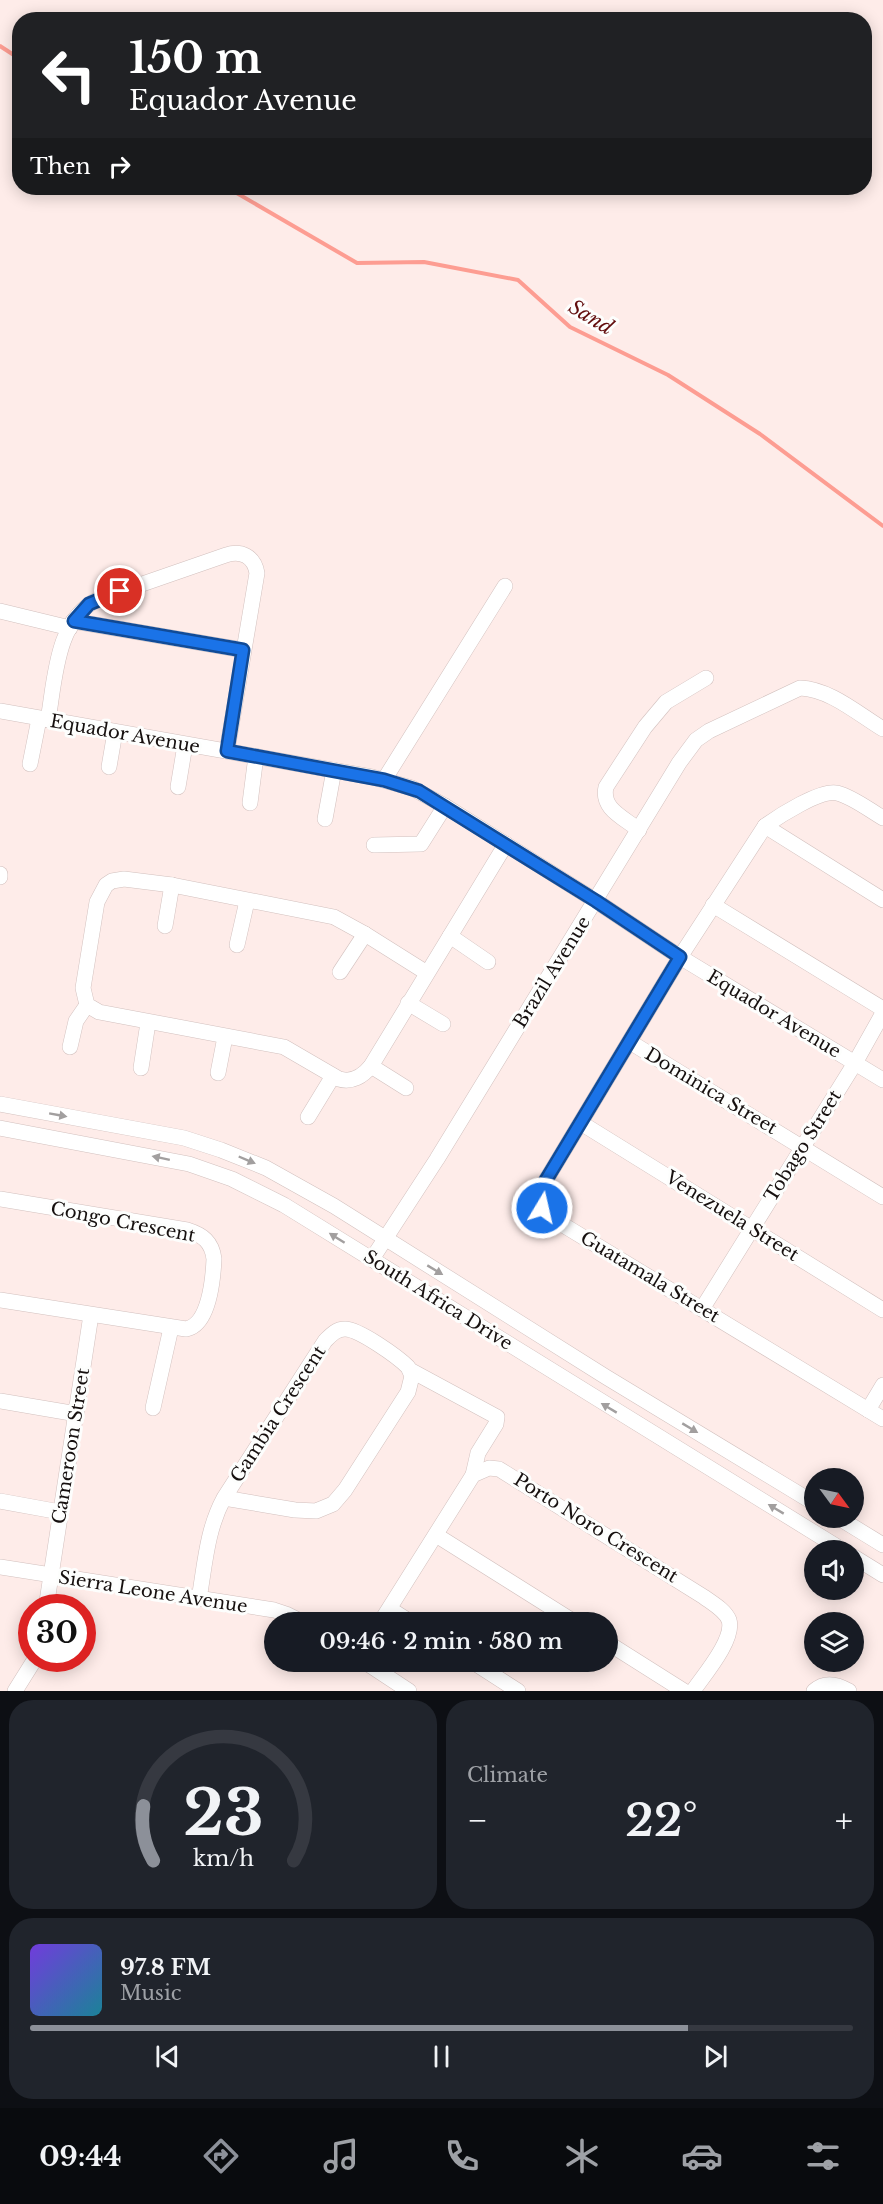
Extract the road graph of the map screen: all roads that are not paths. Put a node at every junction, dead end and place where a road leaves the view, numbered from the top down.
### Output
1 (505, 586) dead end
2 (0, 611) edge
3 (72, 624) junction
4 (243, 650) junction
5 (706, 678) dead end
6 (0, 711) edge
7 (43, 720) junction
8 (883, 729) edge
9 (115, 732) junction
10 (185, 745) junction
11 (227, 751) junction
12 (256, 756) junction
13 (30, 764) dead end
14 (109, 767) dead end
15 (334, 770) junction
16 (384, 780) junction
17 (178, 787) dead end
18 (250, 803) dead end
19 (445, 806) junction
20 (883, 818) edge
21 (325, 819) dead end
22 (765, 826) junction
23 (639, 830) junction
24 (506, 844) junction
25 (374, 845) dead end
26 (172, 885) junction
27 (247, 900) junction
28 (883, 900) edge
29 (596, 901) junction
30 (713, 905) junction
31 (165, 926) dead end
32 (365, 934) junction
33 (450, 936) junction
34 (237, 945) dead end
35 (680, 957) junction
36 (488, 962) dead end
37 (340, 972) dead end
38 (427, 974) junction
39 (408, 1003) junction
40 (87, 1005) junction
41 (883, 1011) edge
42 (148, 1023) junction
43 (442, 1024) dead end
44 (225, 1037) junction
45 (630, 1042) junction
46 (70, 1047) dead end
47 (855, 1063) junction
48 (370, 1066) junction
49 (141, 1068) dead end
50 (218, 1073) dead end
51 (333, 1076) junction
52 (883, 1080) edge
53 (406, 1088) dead end
54 (0, 1104) edge
55 (309, 1117) dead end
56 (581, 1123) junction
57 (0, 1128) edge
58 (803, 1147) junction
59 (883, 1197) edge
60 (0, 1199) edge
61 (752, 1227) junction
62 (386, 1239) junction
63 (372, 1259) junction
64 (0, 1300) edge
65 (702, 1309) junction
66 (883, 1310) edge
67 (91, 1316) junction
68 (171, 1329) junction
69 (410, 1370) junction
70 (883, 1385) edge
71 (0, 1401) edge
72 (153, 1408) dead end
73 (868, 1410) junction
74 (77, 1414) junction
75 (883, 1419) edge
76 (473, 1476) junction
77 (804, 1497) edge
78 (224, 1498) junction
79 (0, 1501) edge
80 (60, 1512) junction
81 (855, 1528) edge
82 (436, 1535) junction
83 (826, 1540) edge
84 (883, 1545) edge
85 (864, 1563) edge
86 (0, 1567) edge
87 (883, 1575) edge
88 (52, 1576) junction
89 (49, 1594) edge
90 (199, 1599) junction
91 (390, 1609) junction
92 (280, 1612) edge
93 (388, 1612) edge
94 (395, 1612) edge
95 (558, 1612) edge
96 (618, 1649) edge
97 (27, 1672) edge
98 (380, 1672) edge
99 (488, 1672) edge
100 (15, 1691) edge
101 (409, 1691) edge
102 (518, 1691) edge
103 (684, 1691) edge
104 (693, 1691) edge
105 (814, 1691) edge
106 (849, 1691) edge

1 - 16 street
2 - 3 street
3 - 4 street
3 - 4 street
3 - 7 street
4 - 11 street
5 - 23 street
6 - 7 street, Equador Avenue
7 - 9 street, Equador Avenue
7 - 13 street
8 - 23 street, Brazil Avenue
9 - 10 street, Equador Avenue
9 - 14 street
10 - 11 street, Equador Avenue
10 - 17 street
11 - 12 street, Equador Avenue
12 - 15 street, Equador Avenue
12 - 18 street
15 - 16 street, Equador Avenue
15 - 21 street
16 - 19 street, Equador Avenue
19 - 24 street, Equador Avenue
19 - 25 street
20 - 22 street
22 - 28 street
22 - 30 street
23 - 29 street, Brazil Avenue
24 - 29 street, Equador Avenue
24 - 33 street
26 - 27 street
26 - 31 street
26 - 40 street
27 - 32 street
27 - 34 street
29 - 35 street, Equador Avenue
29 - 62 street, Brazil Avenue
30 - 35 street
30 - 41 street
32 - 37 street
32 - 38 street
33 - 36 street
33 - 38 street
35 - 45 street, Guatamala Street
35 - 47 street, Equador Avenue
38 - 39 street
39 - 43 street
39 - 48 street
40 - 42 street
40 - 46 street
41 - 47 street, Tobago Street
42 - 44 street
42 - 49 street
44 - 50 street
44 - 51 street
45 - 56 street, Guatamala Street
45 - 58 street, Dominica Street
47 - 52 street, Equador Avenue
47 - 58 street, Tobago Street
48 - 51 street
48 - 53 street
51 - 55 street
54 -> 62 street, South Africa Drive
56 - 61 street, Venezuela Street
56 - 65 street, Guatamala Street
63 -> 57 street, South Africa Drive
58 - 59 street, Dominica Street
58 - 61 street, Tobago Street
60 - 68 street, Congo Crescent
61 - 65 street, Tobago Street
61 - 66 street, Venezuela Street
62 - 63 street, Brazil Avenue
62 -> 77 street, South Africa Drive
83 -> 63 street, South Africa Drive
64 - 67 street, Congo Crescent
65 - 73 street, Guatamala Street
67 - 68 street, Congo Crescent
67 - 74 street, Cameroon Street
68 - 72 street
69 - 76 street
69 - 78 street, Gambia Crescent
69 - 78 street, Gambia Crescent
70 - 73 street
71 - 74 street
73 - 75 street, Guatamala Street
74 - 80 street, Cameroon Street
76 - 82 street
76 - 104 street, Porto Noro Crescent
78 - 90 street, Gambia Crescent
79 - 80 street
80 - 88 street, Cameroon Street
81 - 84 street
82 - 91 street
82 - 95 street
85 - 87 street
86 - 88 street, Sierra Leone Avenue
88 - 89 street, Cameroon Street
88 - 90 street, Sierra Leone Avenue
90 - 92 street, Sierra Leone Avenue
91 - 93 street
91 - 94 street
96 - 103 street
97 - 100 street
98 - 101 street
99 - 102 street
105 - 106 street

